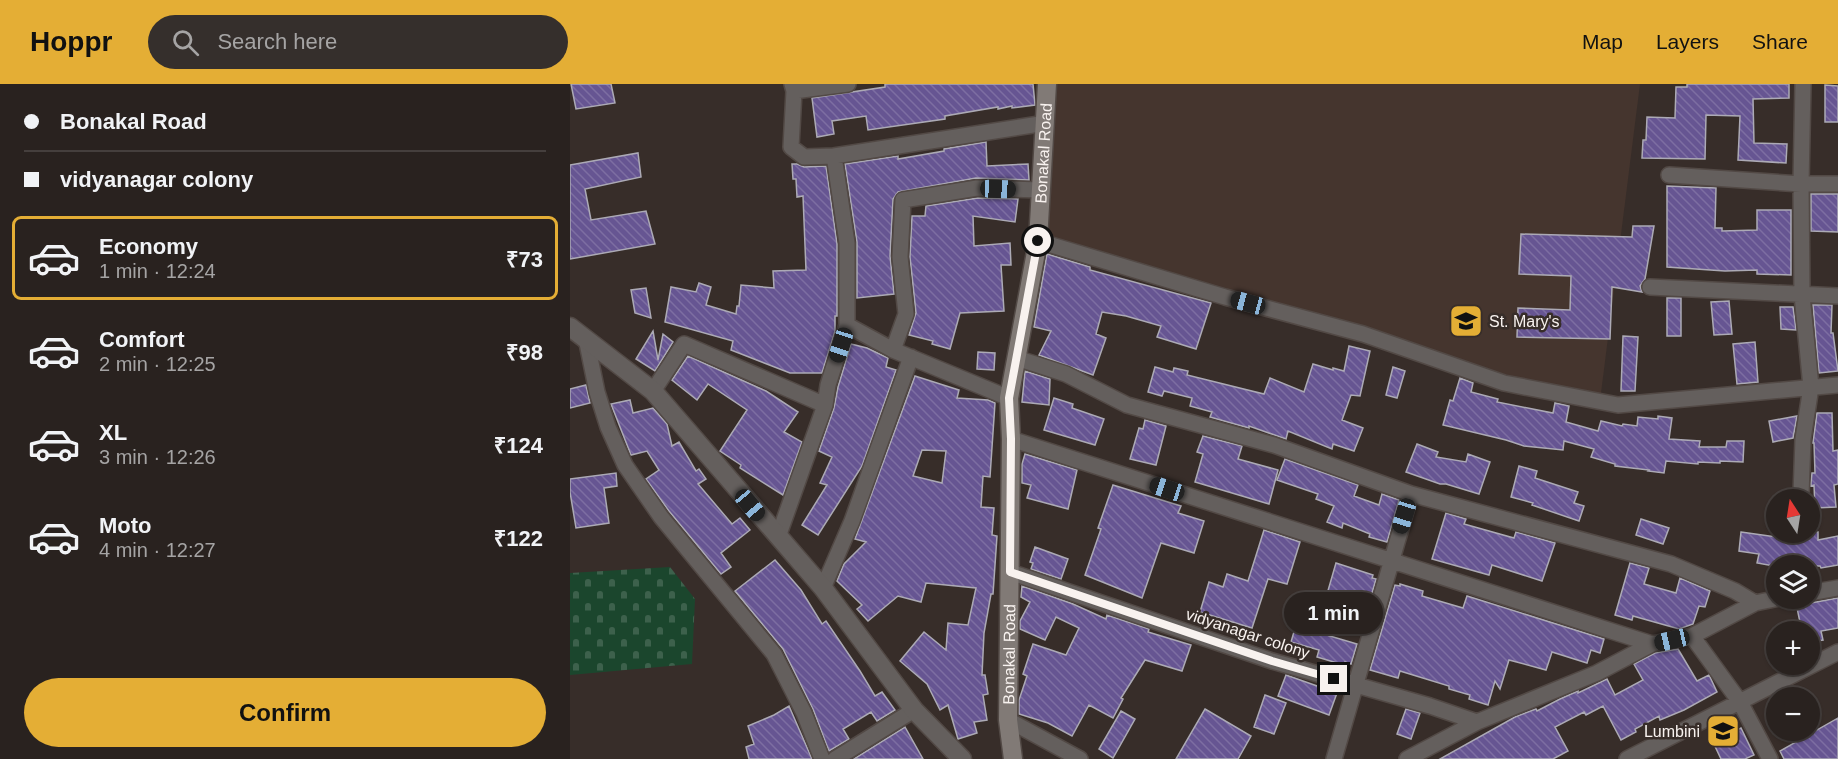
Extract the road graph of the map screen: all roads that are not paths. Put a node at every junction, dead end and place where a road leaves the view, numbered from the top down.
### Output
1 (849, 84) edge
2 (1047, 84) edge
3 (1803, 84) edge
4 (793, 88) edge
5 (1046, 123) junction
6 (834, 156) junction
7 (1669, 175) dead end
8 (1801, 184) junction
9 (1838, 184) edge
10 (1041, 190) junction
11 (1038, 241) junction
12 (1650, 287) dead end
13 (1802, 295) junction
14 (1838, 296) edge
15 (847, 326) junction
16 (570, 327) edge
17 (586, 338) junction
18 (893, 350) junction
19 (911, 357) junction
20 (1016, 358) junction
21 (1838, 385) edge
22 (1811, 387) junction
23 (653, 391) junction
24 (1009, 398) junction
25 (825, 405) junction
26 (1011, 439) junction
27 (1801, 489) edge
28 (1411, 494) junction
29 (778, 537) junction
30 (1390, 560) junction
31 (1010, 572) junction
32 (823, 588) junction
33 (1838, 588) edge
34 (1820, 591) edge
35 (1766, 601) edge
36 (1755, 603) junction
37 (1692, 636) junction
38 (1652, 644) junction
39 (1838, 652) edge
40 (1354, 685) junction
41 (1740, 702) junction
42 (914, 710) junction
43 (1008, 720) junction
44 (1477, 722) junction
45 (822, 759) edge
46 (835, 759) edge
47 (962, 759) edge
48 (1013, 759) edge
49 (1080, 759) edge
50 (1334, 759) edge
51 (1407, 759) edge
52 (1627, 759) edge
53 (1770, 759) edge

1 - 4 street
2 - 5 main road, Bonakal Road
3 - 8 street
4 - 6 street
5 - 6 street
5 - 10 main road, Bonakal Road
6 - 15 street
7 - 8 street
8 - 9 street
8 - 13 street
10 - 11 main road, Bonakal Road
10 - 18 street
11 - 20 main road, Bonakal Road
11 - 22 street
12 - 13 street
13 - 14 street
13 - 22 street
15 - 18 street
15 - 25 street
16 - 17 street
17 - 23 street
17 - 45 street
18 - 19 street
19 - 24 street
19 - 32 street
20 - 24 main road, Bonakal Road
20 - 28 street
21 - 22 street
22 - 27 street
23 - 25 street
23 - 29 street
24 - 26 main road, Bonakal Road
25 - 29 street
26 - 30 street
26 - 31 main road, Bonakal Road
28 - 30 street
28 - 36 street
29 - 32 street
30 - 38 street
30 - 40 street
31 - 40 street, vidyanagar colony
31 - 43 main road, Bonakal Road
32 - 42 street
33 - 34 street
35 - 36 street
36 - 37 street
37 - 38 street
37 - 41 street
38 - 44 street
39 - 41 street
40 - 44 street, vidyanagar colony
40 - 50 street
41 - 52 street
41 - 53 street
42 - 46 street
42 - 47 street
43 - 48 main road, Bonakal Road
43 - 49 street
44 - 51 street

